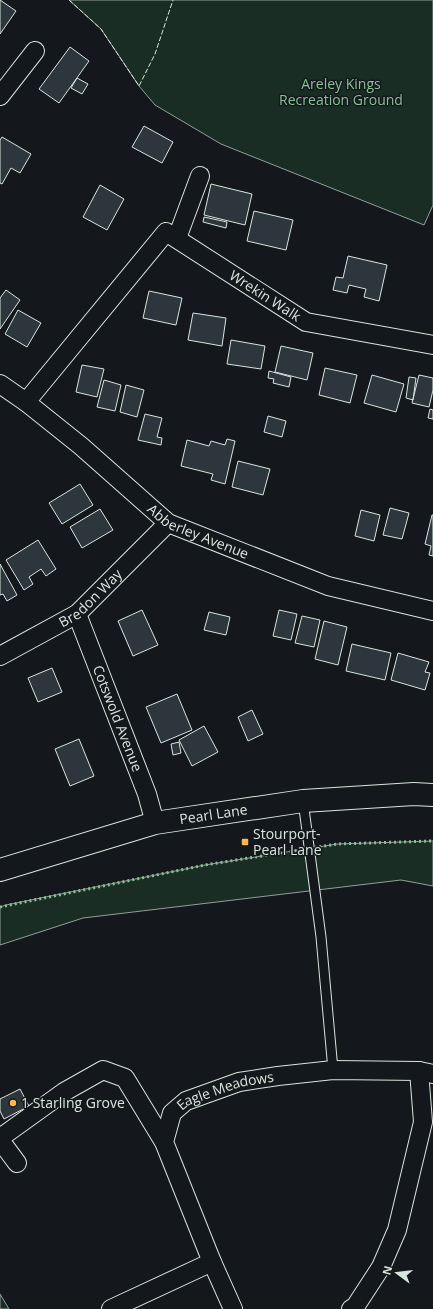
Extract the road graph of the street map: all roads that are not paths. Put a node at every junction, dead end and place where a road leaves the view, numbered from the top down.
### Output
1 (35, 51) dead end
2 (0, 96) edge
3 (200, 176) dead end
4 (176, 238) junction
5 (433, 345) edge
6 (0, 384) edge
7 (26, 402) junction
8 (168, 523) junction
9 (433, 611) edge
10 (77, 614) junction
11 (0, 656) edge
12 (433, 795) edge
13 (303, 801) junction
14 (155, 823) junction
15 (0, 870) edge
16 (333, 1070) junction
17 (426, 1072) edge
18 (0, 1139) edge
19 (164, 1142) junction
20 (17, 1163) dead end
21 (212, 1262) junction
22 (111, 1309) edge
23 (233, 1309) edge
24 (351, 1309) edge

1 - 2 street
3 - 4 street
4 - 5 street, Wrekin Walk
4 - 7 street
6 - 7 street, Abberley Avenue
7 - 8 street, Abberley Avenue
8 - 9 street, Abberley Avenue
8 - 10 street, Bredon Way
10 - 11 street, Bredon Way
10 - 14 street, Cotswold Avenue
12 - 13 main road, Pearl Lane
13 - 14 main road, Pearl Lane
13 - 16 lane
14 - 15 main road, Pearl Lane
16 - 17 street, Eagle Meadows
16 - 19 street, Eagle Meadows
17 - 24 street
18 - 19 street
18 - 20 street
19 - 21 street
21 - 22 street
21 - 23 street

